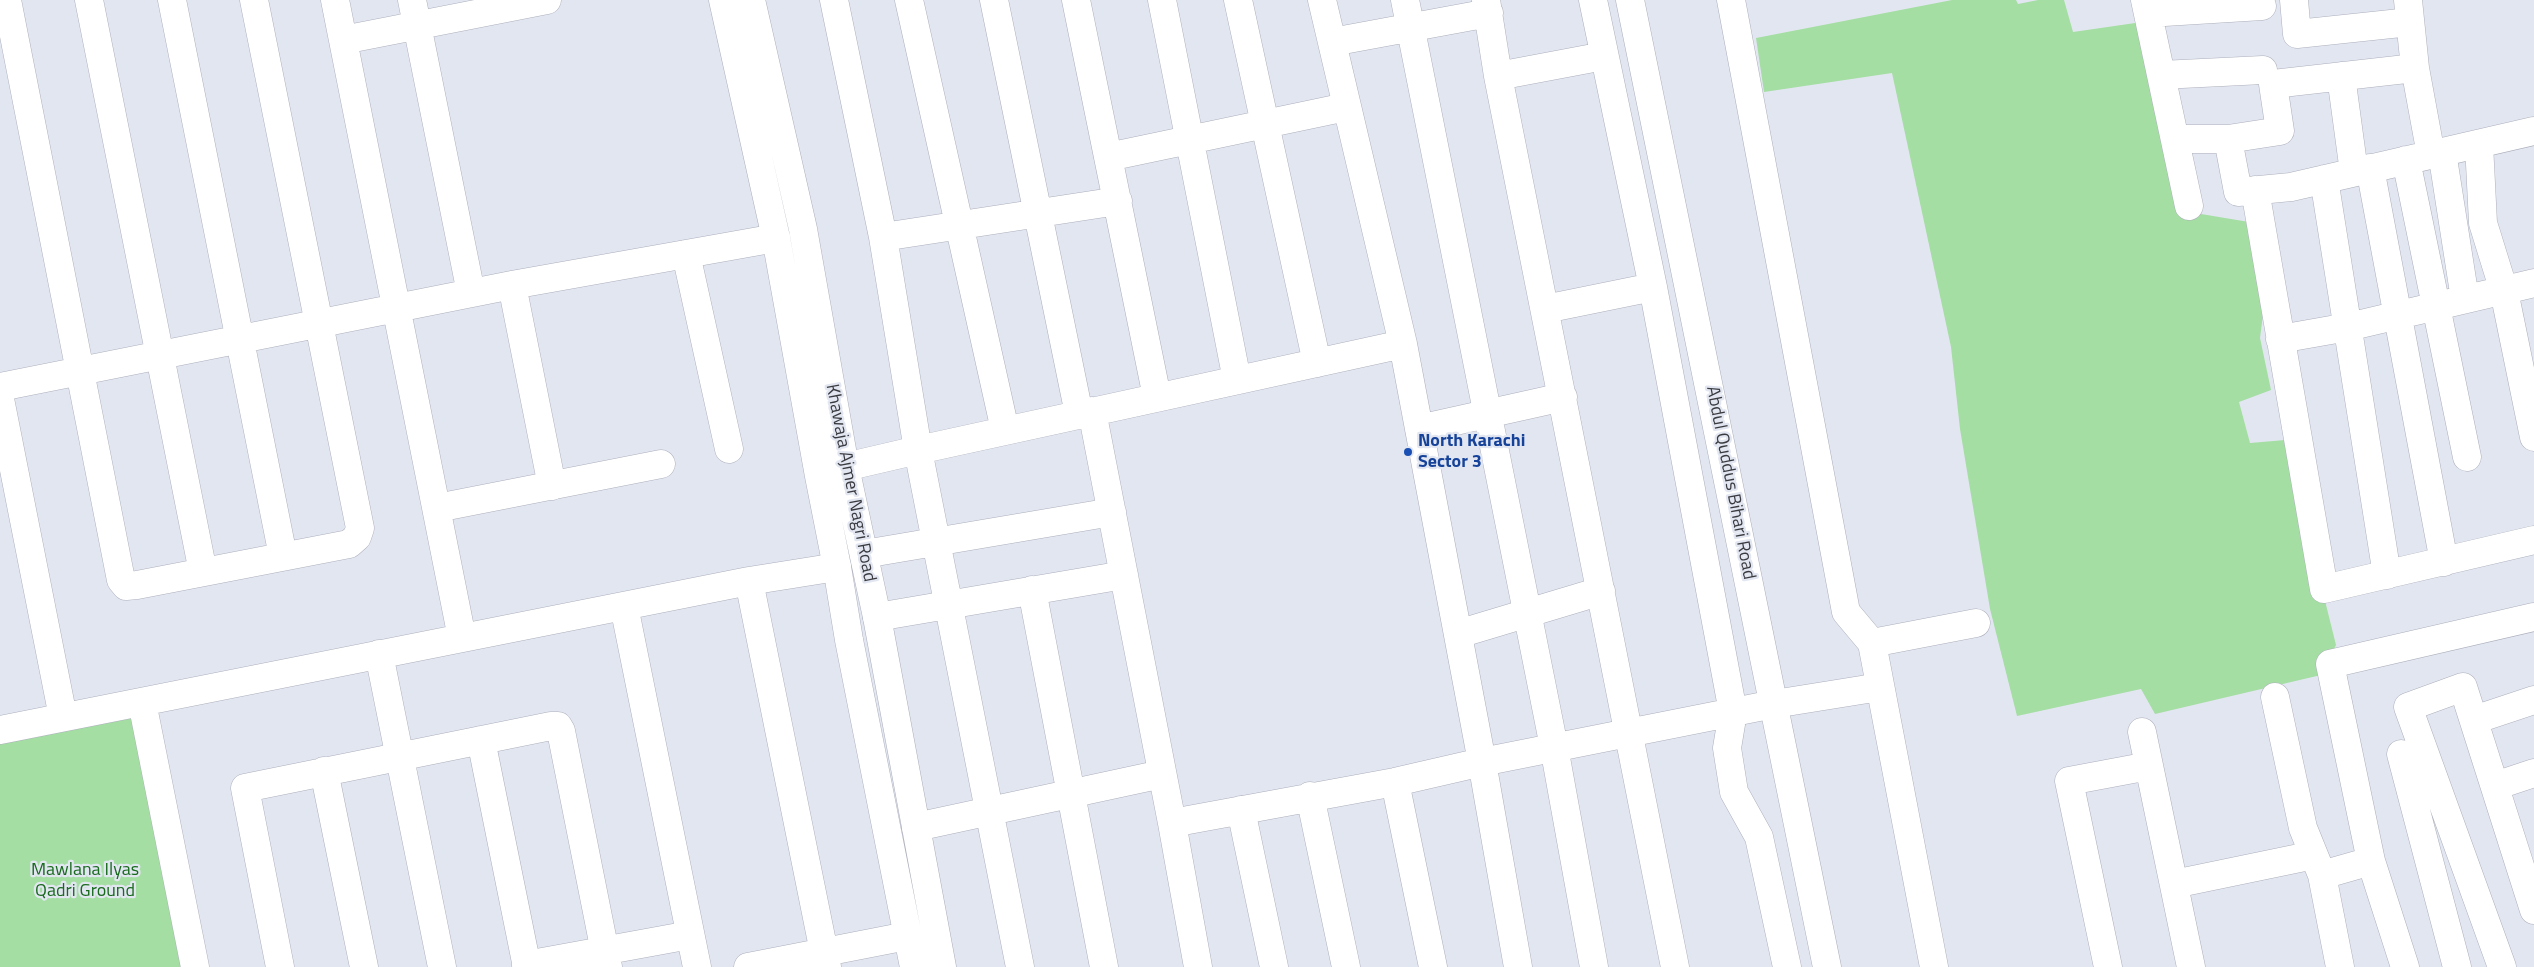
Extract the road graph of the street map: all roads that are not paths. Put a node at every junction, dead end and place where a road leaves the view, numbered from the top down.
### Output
1 (7, 0) edge
2 (89, 0) edge
3 (172, 0) edge
4 (254, 0) edge
5 (335, 0) edge
6 (547, 0) edge
7 (723, 0) edge
8 (751, 0) edge
9 (834, 0) edge
10 (909, 0) edge
11 (994, 0) edge
12 (1076, 0) edge
13 (1162, 0) edge
14 (1238, 0) edge
15 (1322, 0) edge
16 (1405, 0) edge
17 (1593, 0) edge
18 (1630, 0) edge
19 (1731, 0) edge
20 (2294, 0) edge
21 (495, 5) edge
22 (2262, 6) dead end
23 (1488, 7) edge
24 (2147, 7) edge
25 (2409, 11) edge
26 (415, 13) edge
27 (1411, 28) junction
28 (343, 40) junction
29 (1332, 42) junction
30 (1604, 56) junction
31 (2415, 68) junction
32 (2263, 70) dead end
33 (2161, 75) junction
34 (1498, 76) junction
35 (2341, 76) junction
36 (1346, 107) junction
37 (1265, 125) junction
38 (2534, 131) edge
39 (2175, 139) junction
40 (2228, 139) junction
41 (1190, 141) junction
42 (2479, 144) junction
43 (2426, 156) junction
44 (1108, 157) junction
45 (2362, 170) junction
46 (2324, 179) junction
47 (2255, 190) junction
48 (1118, 201) junction
49 (2189, 206) dead end
50 (1038, 213) junction
51 (960, 225) junction
52 (883, 237) junction
53 (776, 238) junction
54 (686, 254) junction
55 (2534, 283) edge
56 (512, 285) junction
57 (1653, 287) junction
58 (2504, 290) junction
59 (471, 293) junction
60 (2465, 299) junction
61 (2436, 306) junction
62 (397, 308) junction
63 (1545, 308) junction
64 (2397, 316) junction
65 (318, 323) junction
66 (2348, 327) junction
67 (240, 339) junction
68 (2280, 339) junction
69 (1402, 344) junction
70 (160, 355) junction
71 (1317, 363) junction
72 (81, 371) junction
73 (1237, 380) junction
74 (0, 387) edge
75 (1563, 397) junction
76 (1157, 398) junction
77 (0, 399) edge
78 (834, 404) junction
79 (807, 409) junction
80 (1486, 412) junction
81 (1086, 413) junction
82 (1419, 429) junction
83 (1005, 430) junction
84 (2534, 438) edge
85 (729, 449) dead end
86 (918, 450) junction
87 (2467, 457) dead end
88 (661, 464) dead end
89 (845, 468) junction
90 (552, 486) junction
91 (10, 498) edge
92 (437, 508) junction
93 (1112, 512) junction
94 (2534, 540) edge
95 (936, 542) junction
96 (864, 554) junction
97 (283, 556) junction
98 (2444, 562) junction
99 (837, 566) junction
100 (203, 572) junction
101 (1124, 575) junction
102 (2387, 575) junction
103 (749, 581) junction
104 (1032, 590) junction
105 (1601, 591) junction
106 (948, 605) junction
107 (624, 606) junction
108 (1526, 612) junction
109 (2534, 617) edge
110 (876, 618) junction
111 (1976, 623) dead end
112 (1458, 634) junction
113 (462, 638) junction
114 (1872, 644) junction
115 (379, 654) junction
116 (1880, 687) junction
117 (2275, 697) dead end
118 (2534, 700) edge
119 (142, 702) junction
120 (1774, 704) junction
121 (1733, 712) junction
122 (63, 717) junction
123 (2474, 720) junction
124 (0, 730) edge
125 (2142, 732) dead end
126 (1629, 733) junction
127 (481, 740) junction
128 (1554, 747) junction
129 (901, 754) junction
130 (2401, 754) dead end
131 (400, 756) junction
132 (873, 758) junction
133 (1482, 762) junction
134 (2149, 766) junction
135 (324, 771) junction
136 (2534, 773) edge
137 (1162, 774) junction
138 (1395, 782) junction
139 (2495, 786) junction
140 (1070, 793) junction
141 (1310, 796) junction
142 (1241, 810) junction
143 (988, 811) junction
144 (1172, 823) junction
145 (916, 827) junction
146 (2525, 850) edge
147 (2371, 861) junction
148 (2318, 865) junction
149 (2174, 884) junction
150 (2534, 910) edge
151 (690, 935) junction
152 (907, 936) junction
153 (606, 958) edge
154 (825, 959) edge
155 (527, 966) edge
156 (195, 967) edge
157 (280, 967) edge
158 (364, 967) edge
159 (442, 967) edge
160 (697, 967) edge
161 (748, 967) edge
162 (914, 967) edge
163 (942, 967) edge
164 (1020, 967) edge
165 (1104, 967) edge
166 (1198, 967) edge
167 (1274, 967) edge
168 (1346, 967) edge
169 (1433, 967) edge
170 (1518, 967) edge
171 (1594, 967) edge
172 (1675, 967) edge
173 (1786, 967) edge
174 (1827, 967) edge
175 (1934, 967) edge
176 (2108, 967) edge
177 (2191, 967) edge
178 (2340, 967) edge
179 (2405, 967) edge
180 (2457, 967) edge
181 (2502, 967) edge

1 - 72 street
2 - 70 street
3 - 67 street
4 - 65 street
5 - 28 street
6 - 21 street
7 - 53 street, Khawaja Ajmer Nagri Road
8 - 78 street, Khawaja Ajmer Nagri Road
9 - 52 street
10 - 51 street
11 - 50 street
12 - 44 street
13 - 41 street
14 - 37 street
15 - 29 street
16 - 27 street
17 - 30 street
18 - 120 street, Abdul Quddus Bihari Road
19 - 114 street
20 - 25 street
21 - 26 street
22 - 24 street
23 - 27 street
23 - 34 street
24 - 33 street
25 - 31 street
26 - 28 street
26 - 59 street
27 - 29 street
27 - 80 street
28 - 62 street
29 - 36 street
30 - 34 street
30 - 57 street
31 - 35 street
31 - 43 street
32 - 33 street
33 - 39 street
34 - 63 street
35 - 40 street
35 - 45 street
36 - 37 street
36 - 69 street
37 - 41 street
37 - 71 street
38 - 42 street
39 - 40 street
39 - 49 street
40 - 47 street
41 - 44 street
41 - 73 street
42 - 43 street
42 - 58 street
43 - 45 street
43 - 60 street
43 - 61 street
44 - 48 street
45 - 46 street
45 - 64 street
46 - 47 street
46 - 66 street
47 - 68 street
48 - 50 street
48 - 76 street
50 - 51 street
50 - 81 street
51 - 52 street
51 - 83 street
52 - 86 street
53 - 54 street
53 - 79 street, Khawaja Ajmer Nagri Road
54 - 56 street
54 - 85 street
55 - 58 street
56 - 59 street
56 - 90 street
57 - 63 street
57 - 121 street
58 - 60 street
58 - 84 street
59 - 62 street
60 - 61 street
61 - 64 street
61 - 87 street
62 - 65 street
62 - 92 street
63 - 75 street
64 - 66 street
64 - 98 street
65 - 67 street
65 - 97 street
66 - 68 street
66 - 102 street
67 - 70 street
67 - 97 street
68 - 102 street
69 - 71 street
69 - 82 street
70 - 72 street
70 - 100 street
71 - 73 street
72 - 74 street
72 - 100 street
73 - 76 street
75 - 80 street
75 - 105 street
76 - 81 street
77 - 91 street
78 - 79 street
78 - 89 street, Khawaja Ajmer Nagri Road
79 - 99 street, Khawaja Ajmer Nagri Road
80 - 82 street
80 - 108 street
81 - 83 street
81 - 93 street
82 - 112 street
83 - 86 street
86 - 89 street
86 - 95 street
88 - 90 street
89 - 96 street, Khawaja Ajmer Nagri Road
90 - 92 street
91 - 122 street
92 - 113 street
93 - 95 street
93 - 101 street
94 - 98 street
95 - 96 street
95 - 106 street
96 - 110 street, Khawaja Ajmer Nagri Road
97 - 100 street
98 - 102 street
99 - 103 street
99 - 132 street, Khawaja Ajmer Nagri Road
101 - 104 street
101 - 137 street
103 - 107 street
103 - 154 street
104 - 106 street
104 - 140 street
105 - 108 street
105 - 126 street
106 - 110 street
106 - 143 street
107 - 113 street
107 - 151 street
108 - 112 street
108 - 128 street
109 - 147 street
110 - 129 street, Khawaja Ajmer Nagri Road
111 - 114 street
112 - 133 street
113 - 115 street
114 - 116 street
115 - 119 street
115 - 131 street
116 - 120 street
116 - 175 street
117 - 148 street
118 - 123 street
119 - 122 street
119 - 156 street
120 - 121 street
120 - 174 street, Abdul Quddus Bihari Road
121 - 126 street
121 - 173 street
122 - 124 street
123 - 139 street
123 - 181 street
125 - 134 street
126 - 128 street
126 - 172 street
127 - 131 street
127 - 153 street
127 - 155 street
128 - 133 street
128 - 171 street
129 - 132 street
129 - 145 street, Khawaja Ajmer Nagri Road
130 - 180 street
131 - 135 street
131 - 159 street
132 - 152 street, Khawaja Ajmer Nagri Road
133 - 138 street
133 - 170 street
134 - 149 street
134 - 176 street
135 - 157 street
135 - 158 street
136 - 139 street
137 - 140 street
137 - 144 street
138 - 141 street
138 - 169 street
139 - 146 street
140 - 143 street
140 - 165 street
141 - 142 street
141 - 168 street
142 - 144 street
142 - 167 street
143 - 145 street
143 - 164 street
144 - 166 street
145 - 163 street, Khawaja Ajmer Nagri Road
146 - 150 street
147 - 148 street
147 - 179 street
148 - 149 street
148 - 178 street
149 - 177 street
151 - 153 street
151 - 160 street
152 - 154 street
152 - 162 street, Khawaja Ajmer Nagri Road
153 - 155 street
154 - 161 street

